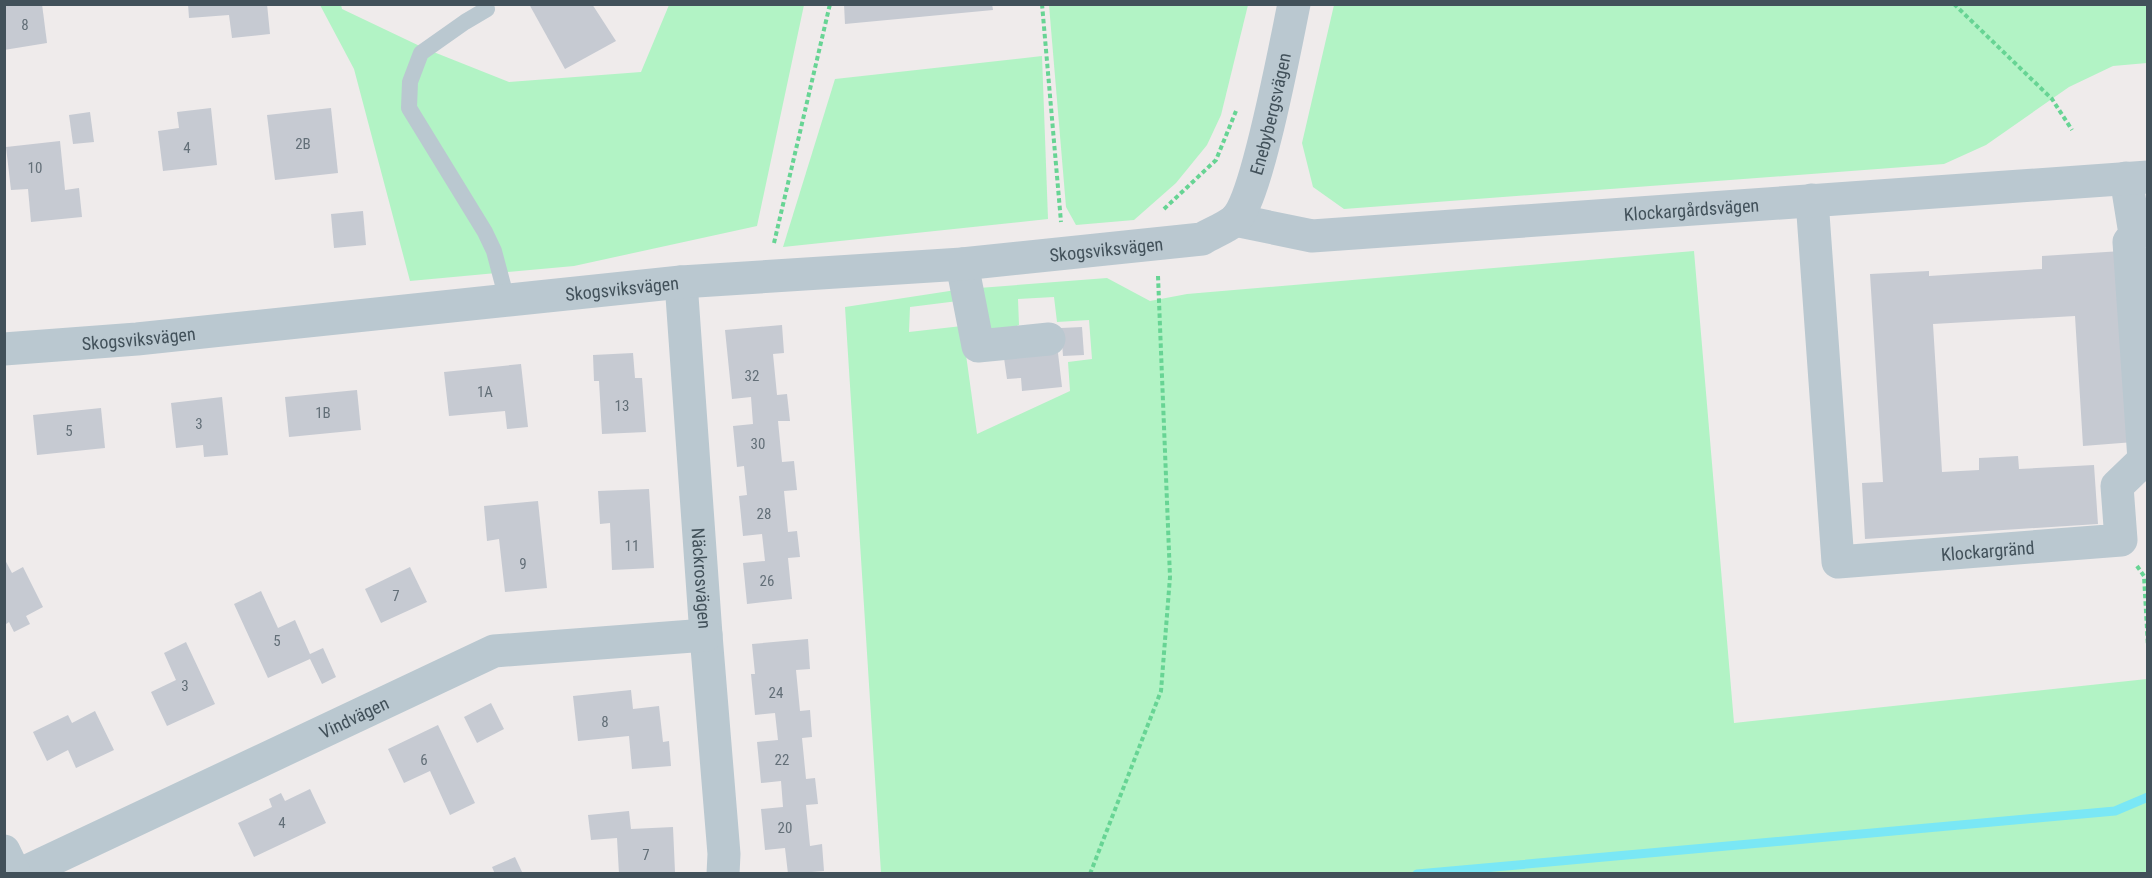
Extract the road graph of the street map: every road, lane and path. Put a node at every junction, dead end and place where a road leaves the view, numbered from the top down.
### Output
1 (830, 4) edge
2 (1042, 4) edge
3 (1294, 4) edge
4 (1954, 4) edge
5 (487, 9) dead end
6 (1236, 110) dead end
7 (2072, 130) dead end
8 (2137, 177) edge
9 (1812, 200) junction
10 (1235, 220) junction
11 (773, 244) dead end
12 (1157, 245) junction
13 (1064, 253) junction
14 (962, 264) junction
15 (681, 282) junction
16 (507, 300) junction
17 (1049, 339) dead end
18 (4, 349) edge
19 (2121, 540) junction
20 (706, 635) junction
21 (2148, 646) edge
22 (4, 851) edge
23 (15, 873) edge
24 (21, 873) edge
25 (723, 873) edge
26 (1090, 873) edge

1 - 11 path
2 - 13 path
3 - 10 street, Enebybergsvägen
4 - 7 path
5 - 16 lane
6 - 12 path
8 - 9 street, Klockargårdsvägen
8 - 19 street
9 - 10 street, Klockargårdsvägen
9 - 19 street, Klockargränd
10 - 12 street, Skogsviksvägen
12 - 13 street, Skogsviksvägen
12 - 26 path
13 - 14 street, Skogsviksvägen
14 - 15 street, Skogsviksvägen
14 - 17 street
15 - 16 street, Skogsviksvägen
15 - 20 street, Näckrosvägen
16 - 18 street, Skogsviksvägen
19 - 21 path
20 - 24 street, Vindvägen
20 - 25 street, Näckrosvägen
22 - 23 street

